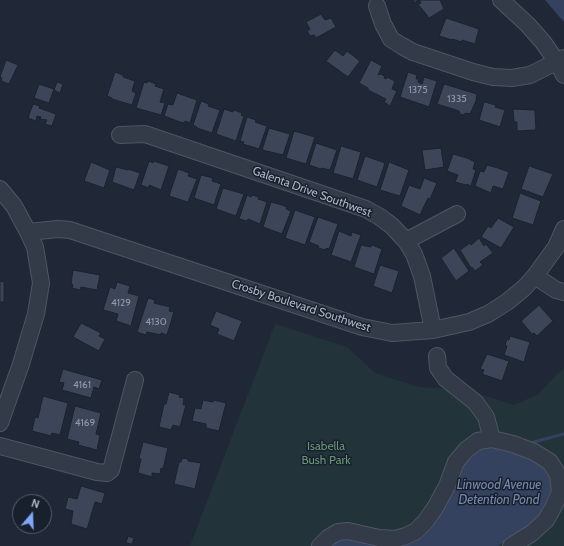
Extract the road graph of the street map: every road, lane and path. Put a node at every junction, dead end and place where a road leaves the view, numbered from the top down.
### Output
1 (501, 0) edge
2 (376, 6) dead end
3 (562, 65) edge
4 (120, 135) dead end
5 (0, 189) edge
6 (457, 214) dead end
7 (564, 229) edge
8 (28, 232) junction
9 (406, 241) junction
10 (535, 276) junction
11 (564, 292) edge
12 (434, 330) junction
13 (437, 356) dead end
14 (135, 380) dead end
15 (0, 423) edge
16 (492, 439) junction
17 (0, 446) edge
18 (320, 546) edge
19 (511, 546) edge

1 - 3 street
2 - 3 street
4 - 9 street, Galenta Drive Southwest
5 - 8 street
6 - 9 street
7 - 10 street, Crosby Boulevard Southwest
8 - 12 street, Crosby Boulevard Southwest
8 - 15 street
9 - 12 street, Galenta Drive Southwest
10 - 11 street
10 - 12 street, Crosby Boulevard Southwest
13 - 16 street
14 - 17 street
16 - 18 street
16 - 19 street

